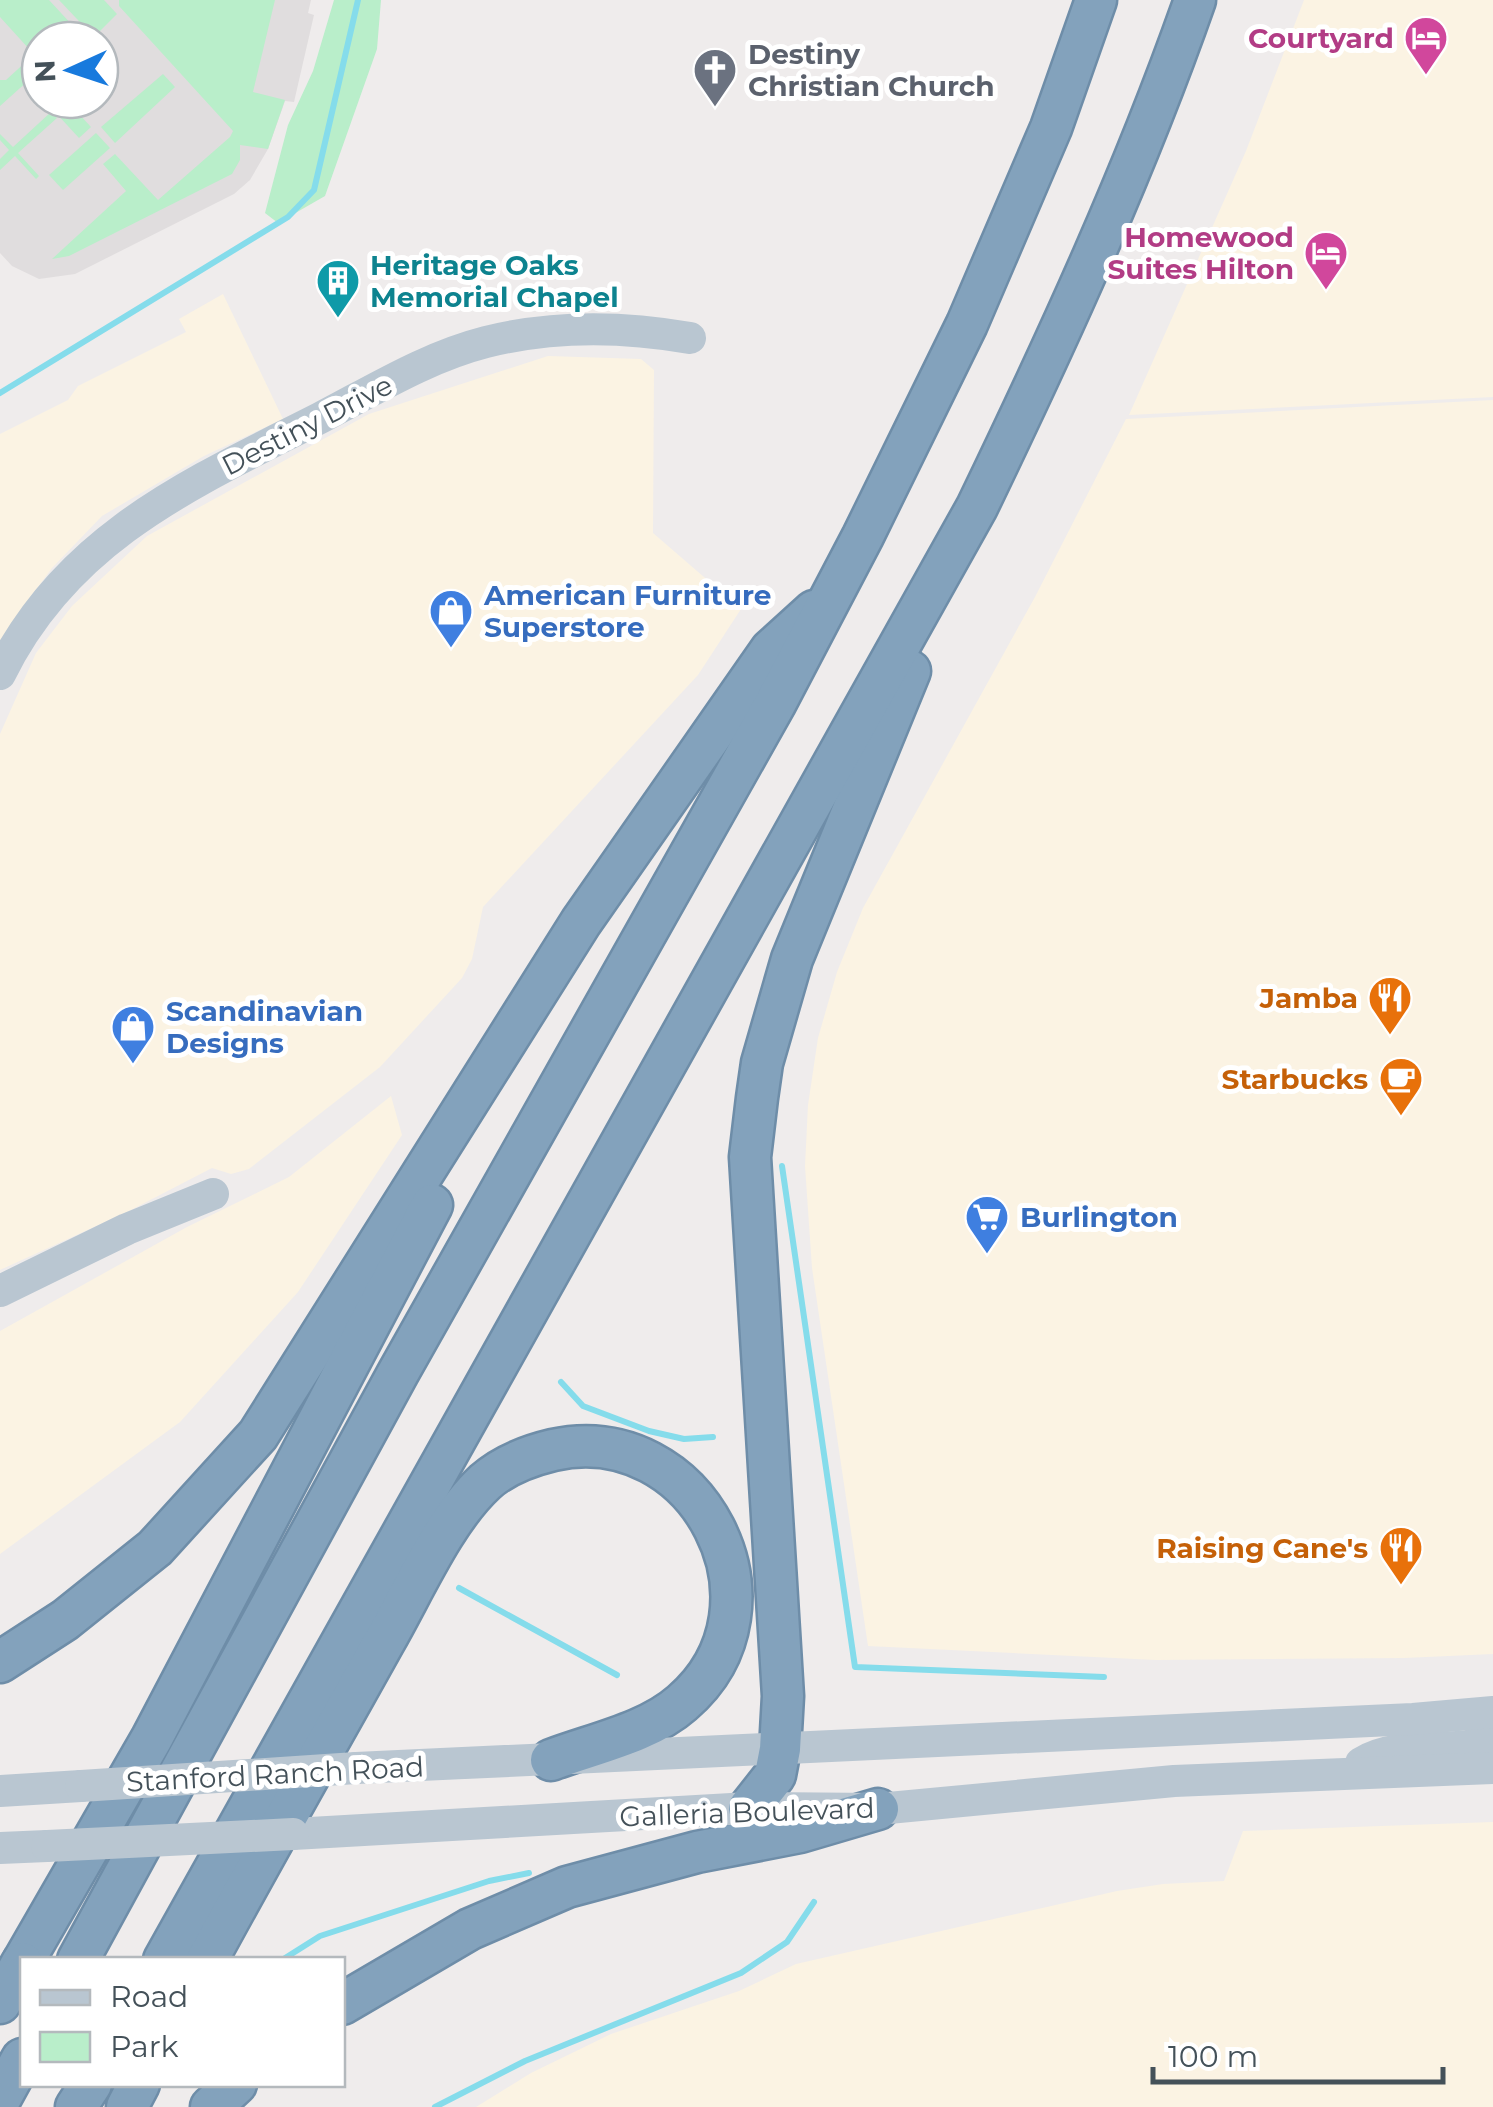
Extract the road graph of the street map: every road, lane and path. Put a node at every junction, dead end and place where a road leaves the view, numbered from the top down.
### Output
1 (1096, 0) edge
2 (1195, 0) edge
3 (690, 338) dead end
4 (965, 530) junction
5 (832, 595) junction
6 (0, 674) edge
7 (505, 1042) junction
8 (212, 1194) dead end
9 (0, 1291) edge
10 (0, 1662) edge
11 (1493, 1712) edge
12 (1493, 1736) edge
13 (780, 1749) junction
14 (551, 1760) junction
15 (1493, 1768) edge
16 (1345, 1774) junction
17 (0, 1791) edge
18 (749, 1808) junction
19 (878, 1809) junction
20 (0, 1848) edge
21 (25, 1957) edge
22 (80, 1957) edge
23 (166, 1957) edge
24 (209, 1957) edge
25 (20, 1966) edge
26 (345, 2002) edge
27 (0, 2003) edge
28 (20, 2063) edge
29 (233, 2087) edge
30 (0, 2099) edge
31 (211, 2107) edge

1 - 5 highway
2 - 4 highway
3 - 6 main road, Destiny Drive
4 - 13 highway
4 - 23 highway
5 - 7 highway
5 - 22 highway
7 - 10 highway
7 - 21 highway
8 - 9 main road
11 - 13 main road
12 - 16 main road
13 - 14 main road
13 - 18 highway
14 - 17 main road, Stanford Ranch Road, bridge
14 - 24 highway
15 - 16 main road, Galleria Boulevard
16 - 19 main road, Galleria Boulevard
18 - 19 main road, Galleria Boulevard
18 - 20 main road, Galleria Boulevard, bridge
19 - 26 highway
25 - 27 highway
28 - 30 highway
29 - 31 highway

